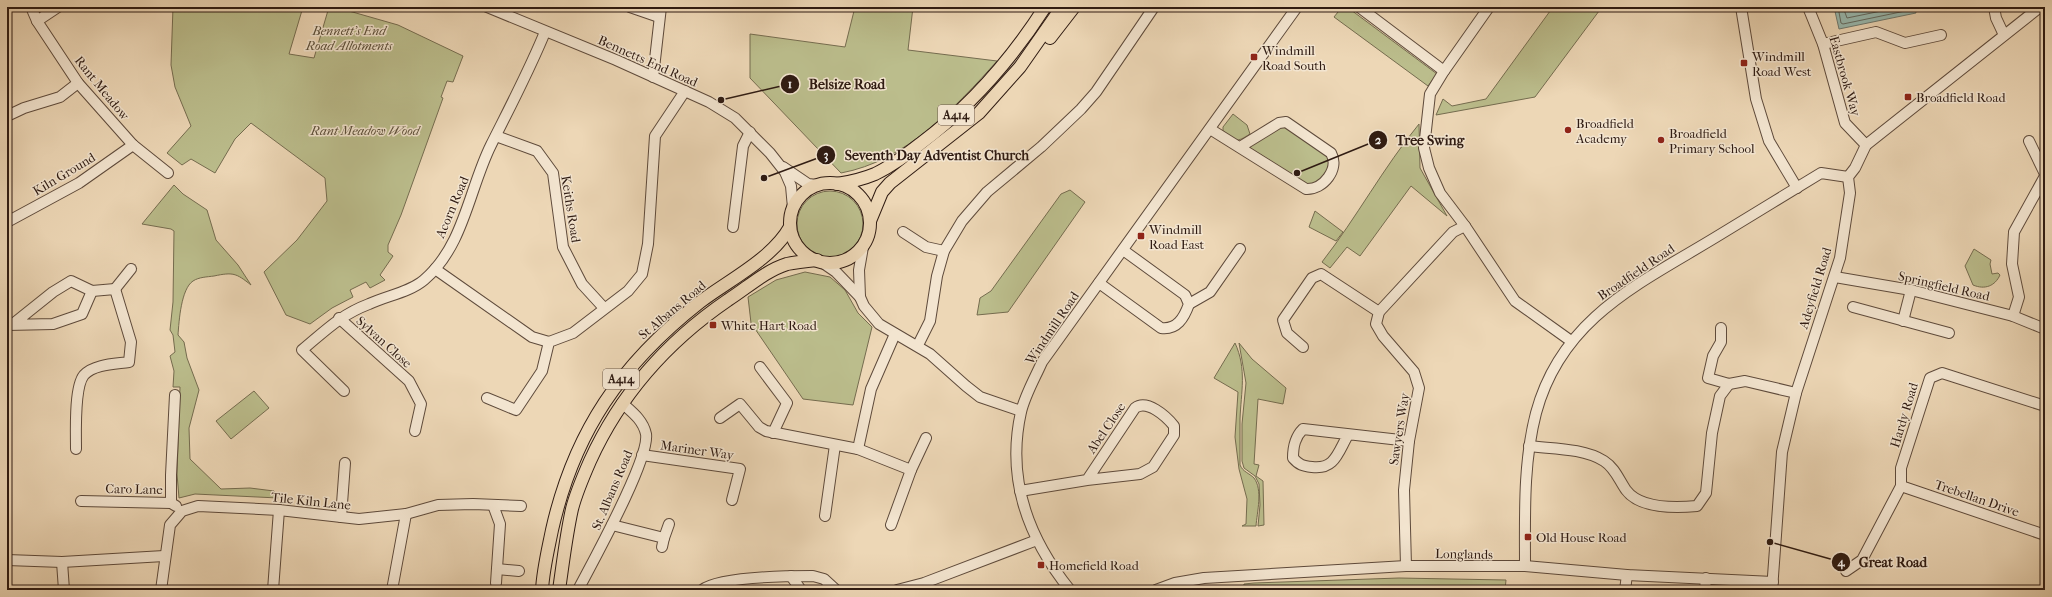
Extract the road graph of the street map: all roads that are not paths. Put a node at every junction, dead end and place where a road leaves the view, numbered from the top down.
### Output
1 (31, 7) edge
2 (58, 7) edge
3 (487, 7) edge
4 (630, 7) edge
5 (1045, 7) edge
6 (1062, 7) edge
7 (1074, 7) edge
8 (1154, 7) edge
9 (1297, 7) edge
10 (1359, 7) edge
11 (1489, 7) edge
12 (1741, 7) edge
13 (1808, 7) edge
14 (1994, 7) edge
15 (2040, 7) edge
16 (660, 12) edge
17 (37, 21) junction
18 (545, 32) junction
19 (1941, 35) dead end
20 (2004, 35) junction
21 (1823, 44) junction
22 (1444, 70) junction
23 (653, 78) junction
24 (78, 83) junction
25 (685, 91) junction
26 (979, 113) junction
27 (7, 116) edge
28 (1210, 129) junction
29 (750, 132) junction
30 (496, 136) junction
31 (2029, 141) dead end
32 (133, 145) junction
33 (1866, 145) junction
34 (1240, 147) junction
35 (780, 165) junction
36 (168, 173) dead end
37 (2045, 175) edge
38 (1848, 177) junction
39 (837, 184) junction
40 (818, 185) junction
41 (1796, 188) junction
42 (793, 208) junction
43 (870, 221) junction
44 (7, 222) edge
45 (1464, 226) junction
46 (734, 227) dead end
47 (790, 227) junction
48 (903, 232) dead end
49 (863, 247) junction
50 (1240, 249) dead end
51 (1123, 250) junction
52 (944, 251) junction
53 (819, 261) junction
54 (131, 269) dead end
55 (435, 270) junction
56 (1835, 277) junction
57 (1098, 283) junction
58 (115, 289) junction
59 (1911, 290) junction
60 (92, 291) junction
61 (860, 297) junction
62 (1189, 304) junction
63 (1853, 307) dead end
64 (604, 308) junction
65 (1379, 312) junction
66 (2012, 316) junction
67 (339, 318) junction
68 (1903, 321) junction
69 (10, 324) edge
70 (1721, 328) dead end
71 (2045, 329) edge
72 (1949, 333) dead end
73 (895, 334) junction
74 (1572, 341) junction
75 (548, 342) junction
76 (918, 345) junction
77 (1303, 347) dead end
78 (760, 367) dead end
79 (1729, 384) junction
80 (344, 391) dead end
81 (1796, 393) junction
82 (175, 395) dead end
83 (487, 398) dead end
84 (622, 404) junction
85 (2045, 406) edge
86 (1021, 411) junction
87 (720, 418) dead end
88 (415, 430) dead end
89 (773, 433) junction
90 (1348, 435) junction
91 (926, 438) dead end
92 (1409, 441) junction
93 (835, 445) junction
94 (1529, 446) junction
95 (76, 449) dead end
96 (858, 449) junction
97 (642, 455) junction
98 (345, 462) dead end
99 (911, 470) junction
100 (1087, 480) junction
101 (1901, 486) junction
102 (1020, 492) junction
103 (732, 500) dead end
104 (82, 501) dead end
105 (171, 503) junction
106 (494, 505) junction
107 (522, 506) dead end
108 (279, 510) junction
109 (182, 511) junction
110 (406, 514) junction
111 (826, 516) dead end
112 (341, 517) junction
113 (669, 524) dead end
114 (612, 525) junction
115 (891, 525) dead end
116 (2045, 535) edge
117 (1036, 540) junction
118 (164, 556) junction
119 (7, 560) edge
120 (62, 562) junction
121 (1406, 566) junction
122 (1525, 566) junction
123 (497, 569) junction
124 (519, 571) dead end
125 (1846, 571) dead end
126 (1627, 575) junction
127 (791, 576) junction
128 (1706, 578) junction
129 (496, 583) dead end
130 (1772, 586) edge
131 (64, 590) edge
132 (161, 590) edge
133 (273, 590) edge
134 (392, 590) edge
135 (542, 590) edge
136 (559, 590) edge
137 (578, 590) edge
138 (702, 590) edge
139 (801, 590) edge
140 (836, 590) edge
141 (897, 590) edge
142 (1070, 590) edge
143 (1156, 590) edge
144 (1625, 590) edge
145 (1705, 590) edge

1 - 17 street, Rant Meadow
2 - 17 street
3 - 18 street, Bennetts End Road
4 - 16 street
5 - 39 main road, A414
6 - 26 main road, A414
7 - 26 main road, A414
8 - 52 street
9 - 28 street, Windmill Road
10 - 22 street
11 - 22 street
12 - 41 street
13 - 21 street, Eastbrook Way
14 - 20 street
15 - 20 street
16 - 23 street
17 - 24 street, Rant Meadow
18 - 23 street, Bennetts End Road
18 - 30 street, Acorn Road
19 - 21 street
20 - 33 street
21 - 33 street, Eastbrook Way
22 - 45 street
23 - 25 street, Bennetts End Road
24 - 27 street
24 - 32 street, Rant Meadow
25 - 29 street, Bennetts End Road
25 - 64 street
26 - 43 main road, A414
28 - 34 street
28 - 51 street, Windmill Road
29 - 35 street, Bennetts End Road
29 - 46 street
30 - 55 street, Acorn Road
30 - 64 street, Keiths Road
31 - 37 street
32 - 36 street, Rant Meadow
32 - 44 street, Kiln Ground
33 - 38 street
34 - 34 street
35 - 40 street, Bennetts End Road
35 - 42 street, Bennetts End Road
37 - 66 street
38 - 41 street, Broadfield Road
38 - 56 street, Adeyfield Road
39 - 40 main road
39 - 43 main road
40 - 42 main road
41 - 74 street, Broadfield Road
42 - 47 main road
43 - 49 main road
45 - 65 street
45 - 74 street
47 - 53 main road
47 - 135 main road, St Albans Road / A414
48 - 52 street
49 - 53 main road
49 - 61 street
50 - 62 street
51 - 57 street, Windmill Road
51 - 62 street
52 - 76 street
53 - 61 street
53 - 84 main road, St Albans Road / A414
54 - 58 street
55 - 67 street, Acorn Road
55 - 75 street
56 - 59 street, Springfield Road
56 - 81 street, Adeyfield Road
57 - 62 street
57 - 86 street, Windmill Road
58 - 60 street
58 - 95 street
59 - 66 street, Springfield Road
59 - 68 street
60 - 69 street
60 - 69 street
61 - 73 street
63 - 68 street
64 - 75 street
65 - 77 street
65 - 92 street, Sawyers Way
66 - 71 street, Springfield Road
67 - 80 street, Acorn Road
67 - 88 street, Sylvan Close
68 - 72 street
70 - 79 street
73 - 76 street
73 - 96 street
74 - 94 street, Broadfield Road
75 - 83 street
76 - 86 street
78 - 89 street
79 - 81 street
79 - 94 street
81 - 130 street, Adeyfield Road
82 - 105 street
84 - 97 street, St. Albans Road
84 - 136 main road, St Albans Road / A414
85 - 101 street, Hardy Road
86 - 102 street, Windmill Road
87 - 89 street
89 - 93 street
90 - 90 street
90 - 92 street
91 - 99 street
92 - 121 street, Sawyers Way
93 - 96 street
93 - 111 street
94 - 122 street, Broadfield Road
96 - 99 street
97 - 103 street, Mariner Way
97 - 114 street, St. Albans Road
98 - 112 street
99 - 115 street
100 - 100 street, Abel Close
100 - 102 street, Abel Close
101 - 116 street, Trebellan Drive
101 - 125 street
102 - 117 street, Windmill Road
104 - 105 street, Caro Lane
105 - 109 street, Caro Lane
106 - 107 street, Tile Kiln Lane
106 - 110 street, Tile Kiln Lane
106 - 123 street
108 - 109 street, Tile Kiln Lane
108 - 112 street, Tile Kiln Lane
108 - 133 street
109 - 118 street
110 - 112 street, Tile Kiln Lane
110 - 134 street
113 - 114 street
114 - 137 street, St. Albans Road
117 - 141 street
117 - 142 street, Windmill Road
118 - 120 street
118 - 132 street
119 - 120 street
120 - 131 street
121 - 122 street, Longlands
121 - 143 street, Longlands
122 - 126 street, Longlands
123 - 124 street
123 - 129 street
126 - 128 street, Longlands
126 - 144 street
127 - 138 street
127 - 139 street
127 - 140 street
128 - 130 street, Longlands
128 - 145 street

